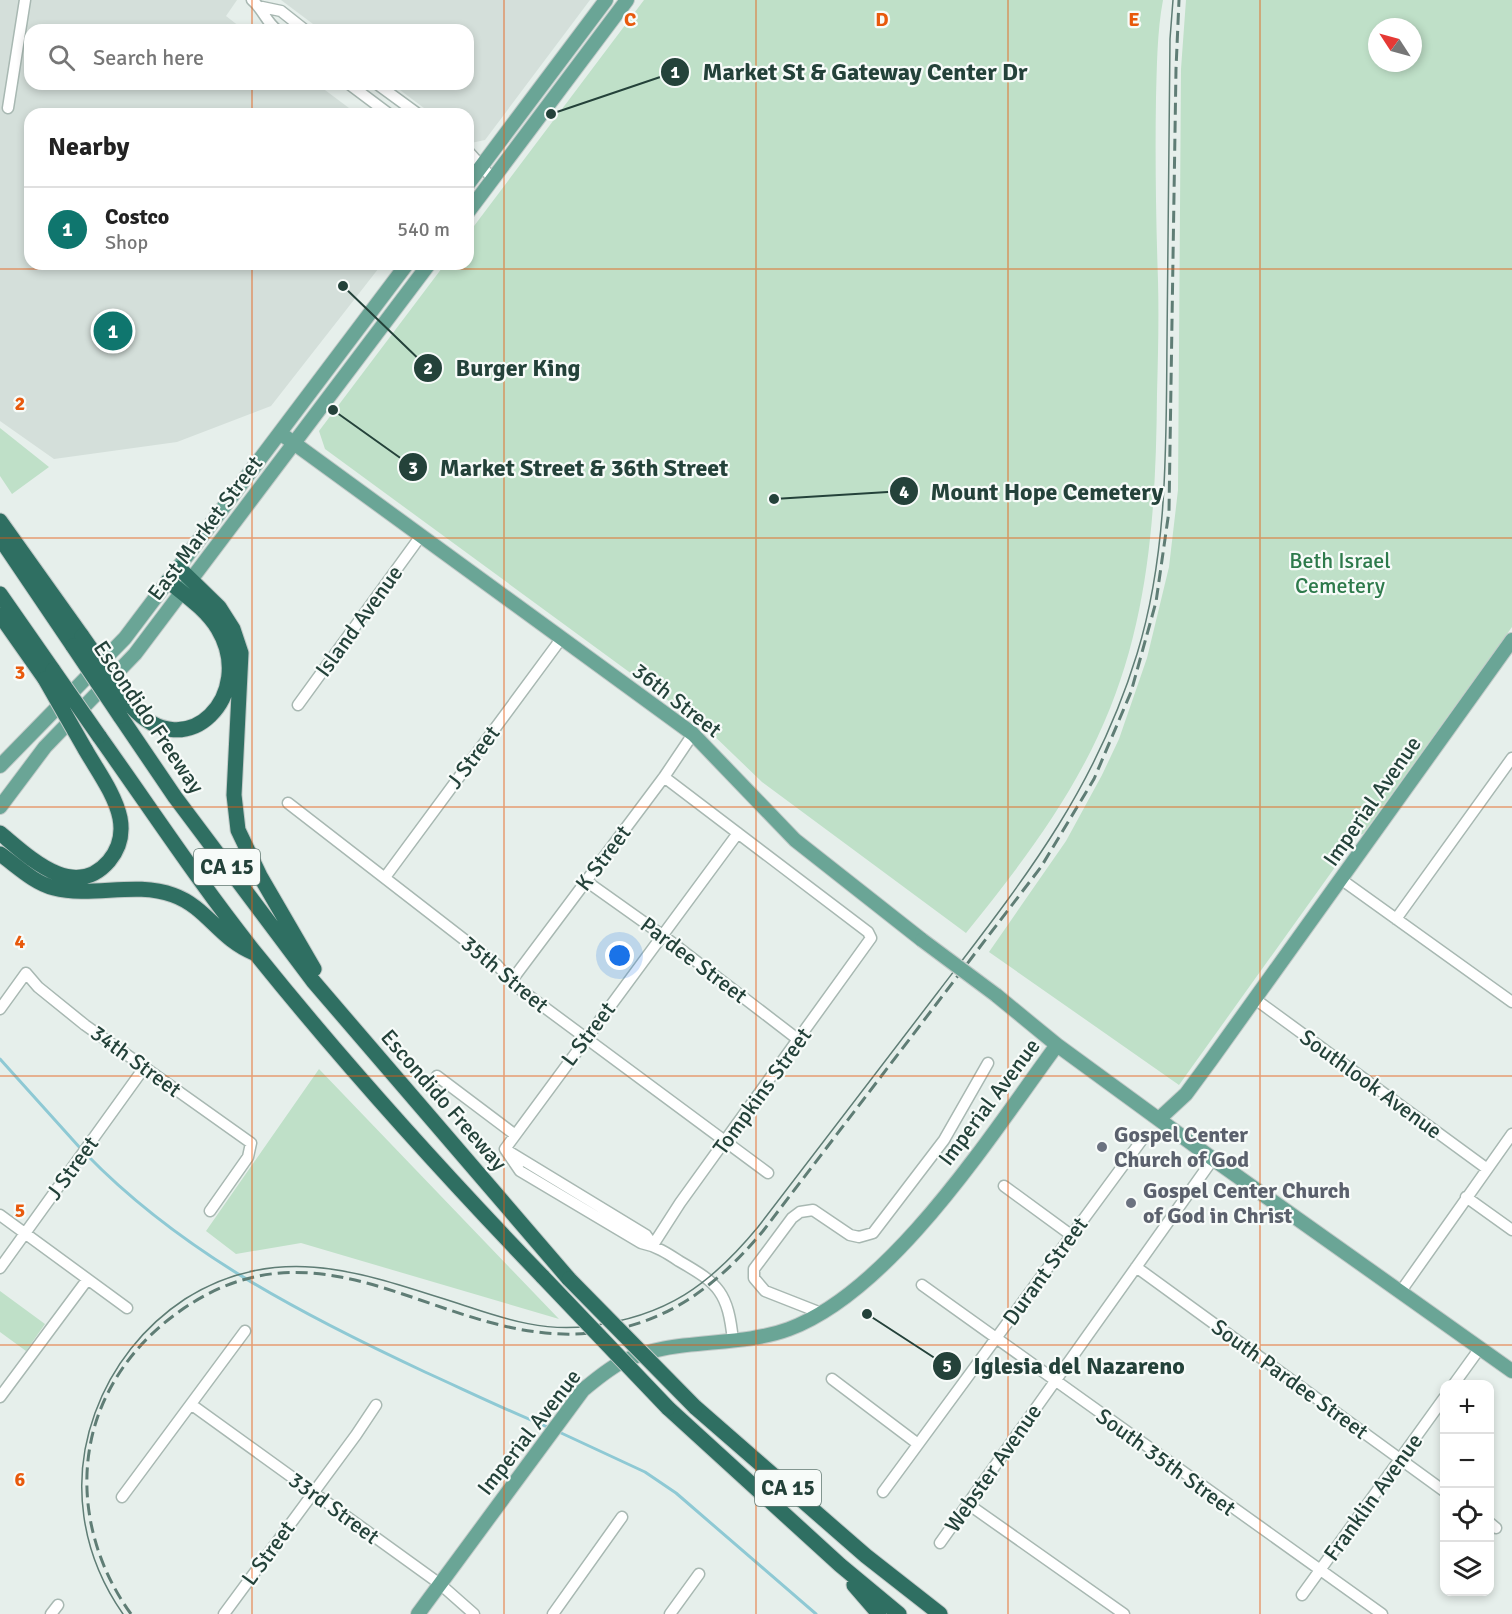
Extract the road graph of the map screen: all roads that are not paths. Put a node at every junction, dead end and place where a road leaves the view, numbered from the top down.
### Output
1 (25, 0) edge
2 (252, 0) edge
3 (606, 0) edge
4 (627, 0) edge
5 (264, 4) edge
6 (271, 24) edge
7 (297, 24) edge
8 (357, 90) edge
9 (385, 90) edge
10 (8, 108) dead end
11 (381, 108) edge
12 (410, 108) edge
13 (474, 173) edge
14 (474, 174) edge
15 (493, 179) junction
16 (474, 204) edge
17 (403, 270) edge
18 (425, 270) edge
19 (280, 433) junction
20 (295, 445) junction
21 (0, 521) edge
22 (420, 537) junction
23 (0, 538) edge
24 (179, 568) junction
25 (192, 578) junction
26 (168, 581) junction
27 (182, 592) junction
28 (0, 594) edge
29 (0, 615) edge
30 (561, 639) junction
31 (1512, 640) edge
32 (78, 641) junction
33 (49, 674) junction
34 (297, 705) dead end
35 (126, 711) junction
36 (693, 734) junction
37 (1512, 758) edge
38 (0, 766) edge
39 (664, 777) junction
40 (288, 803) dead end
41 (0, 807) edge
42 (0, 833) edge
43 (738, 833) junction
44 (0, 854) edge
45 (386, 876) junction
46 (1342, 880) junction
47 (586, 881) junction
48 (1396, 919) junction
49 (662, 935) junction
50 (256, 954) junction
51 (512, 980) junction
52 (1255, 999) junction
53 (1512, 1000) edge
54 (0, 1009) edge
55 (339, 1013) junction
56 (584, 1038) junction
57 (800, 1041) junction
58 (1058, 1045) junction
59 (988, 1063) dead end
60 (144, 1068) junction
61 (437, 1076) dead end
62 (1160, 1118) junction
63 (514, 1134) junction
64 (1512, 1134) edge
65 (1144, 1137) dead end
66 (725, 1142) junction
67 (1213, 1159) junction
68 (1486, 1168) junction
69 (768, 1173) dead end
70 (1004, 1186) dead end
71 (1466, 1197) junction
72 (210, 1211) dead end
73 (0, 1215) edge
74 (1512, 1230) edge
75 (25, 1234) junction
76 (1071, 1235) junction
77 (653, 1245) junction
78 (1136, 1267) junction
79 (0, 1268) edge
80 (87, 1280) junction
81 (922, 1285) dead end
82 (1401, 1291) junction
83 (127, 1308) dead end
84 (820, 1313) junction
85 (244, 1331) dead end
86 (996, 1339) junction
87 (733, 1341) junction
88 (1480, 1348) junction
89 (1512, 1371) edge
90 (832, 1378) dead end
91 (1457, 1380) edge
92 (1053, 1382) junction
93 (0, 1397) edge
94 (1440, 1404) edge
95 (192, 1405) junction
96 (376, 1405) dead end
97 (918, 1444) junction
98 (1400, 1459) junction
99 (1440, 1488) edge
100 (883, 1492) dead end
101 (312, 1494) junction
102 (122, 1497) dead end
103 (968, 1504) junction
104 (622, 1517) dead end
105 (940, 1543) dead end
106 (840, 1565) junction
107 (1319, 1571) junction
108 (699, 1574) dead end
109 (440, 1584) junction
110 (1302, 1595) dead end
111 (224, 1614) edge
112 (418, 1614) edge
113 (474, 1614) edge
114 (553, 1614) edge
115 (670, 1614) edge
116 (879, 1614) edge
117 (899, 1614) edge
118 (940, 1614) edge
119 (1124, 1614) edge
120 (1382, 1614) edge

1 - 10 street
2 - 5 street
3 - 13 main road
4 - 15 main road
5 - 6 street
5 - 7 street
8 - 11 street
9 - 12 street
14 - 15 street
15 - 16 main road
17 - 19 main road, East Market Street
18 - 20 main road, East Market Street
19 - 20 main road, 36th Street
19 - 24 main road, East Market Street
20 - 22 main road, 36th Street
20 - 25 main road, East Market Street
21 - 32 highway
22 - 30 main road, 36th Street
22 - 34 street, Island Avenue
23 - 32 highway, Escondido Freeway / CA 15
24 - 25 highway
24 - 26 main road, East Market Street
25 - 27 main road, East Market Street
25 - 55 highway
26 - 27 highway
26 - 38 main road, East Market Street
27 - 35 highway
27 - 41 main road, East Market Street
28 - 33 highway, Escondido Freeway / CA 15
29 - 33 highway
30 - 36 main road, 36th Street
30 - 45 street, J Street
31 - 46 main road, Imperial Avenue
32 - 35 highway, Escondido Freeway / CA 15, bridge
33 - 42 highway, bridge
33 - 50 highway, Escondido Freeway / CA 15, bridge
35 - 55 highway, Escondido Freeway / CA 15
36 - 39 street, K Street
36 - 58 main road, 36th Street, bridge
37 - 48 street
39 - 43 street
39 - 47 street, K Street
40 - 45 street, 35th Street
43 - 49 street, L Street
43 - 57 street, Tompkins Street
44 - 50 highway
45 - 51 street, 35th Street
46 - 48 street
46 - 52 main road, Imperial Avenue
47 - 49 street, Pardee Street
47 - 51 street, K Street
48 - 53 street
49 - 56 street, L Street
49 - 57 street, Pardee Street
50 - 106 highway, Escondido Freeway / CA 15, bridge
51 - 56 street, 35th Street
52 - 62 main road, Imperial Avenue
52 - 68 street, Southlook Avenue
54 - 60 street, 34th Street
55 - 118 highway, Escondido Freeway / CA 15, bridge
56 - 63 street, L Street
56 - 66 street, 35th Street
57 - 66 street, Tompkins Street
58 - 62 main road, Imperial Avenue
58 - 84 main road, Imperial Avenue
59 - 84 street
60 - 72 street, 34th Street
60 - 75 street, J Street
61 - 63 street
62 - 67 main road
63 - 77 street, L Street
64 - 68 street
65 - 76 street, Durant Street
66 - 69 street, 35th Street
66 - 77 street, Tompkins Street
67 - 78 street, Webster Avenue
67 - 82 main road
68 - 71 street
70 - 76 street
71 - 74 street
71 - 82 street
73 - 75 street
75 - 79 street, J Street
75 - 80 street
76 - 86 street, Durant Street
77 - 87 street
78 - 92 street, Webster Avenue
78 - 98 street, South Pardee Street
80 - 83 street
80 - 93 street
81 - 86 street, South 35th Street
82 - 88 main road
84 - 87 main road, Imperial Avenue
85 - 95 street
86 - 92 street, South 35th Street
86 - 97 street, Durant Street
87 - 109 main road, Imperial Avenue
88 - 89 main road
88 - 91 street
90 - 97 street
92 - 103 street, Webster Avenue
92 - 107 street, South 35th Street
94 - 98 street, Franklin Avenue
95 - 101 street, 33rd Street
95 - 102 street
96 - 101 street, L Street
97 - 100 street, Durant Street
98 - 99 street, South Pardee Street
98 - 107 street, Franklin Avenue
101 - 109 street, 33rd Street
101 - 111 street, L Street
103 - 105 street, Webster Avenue
103 - 119 street
104 - 114 street
106 - 116 highway
106 - 117 highway, Escondido Freeway / CA 15
107 - 110 street, Franklin Avenue
107 - 120 street, South 35th Street
108 - 115 street
109 - 112 main road, Imperial Avenue
109 - 113 street, 33rd Street

